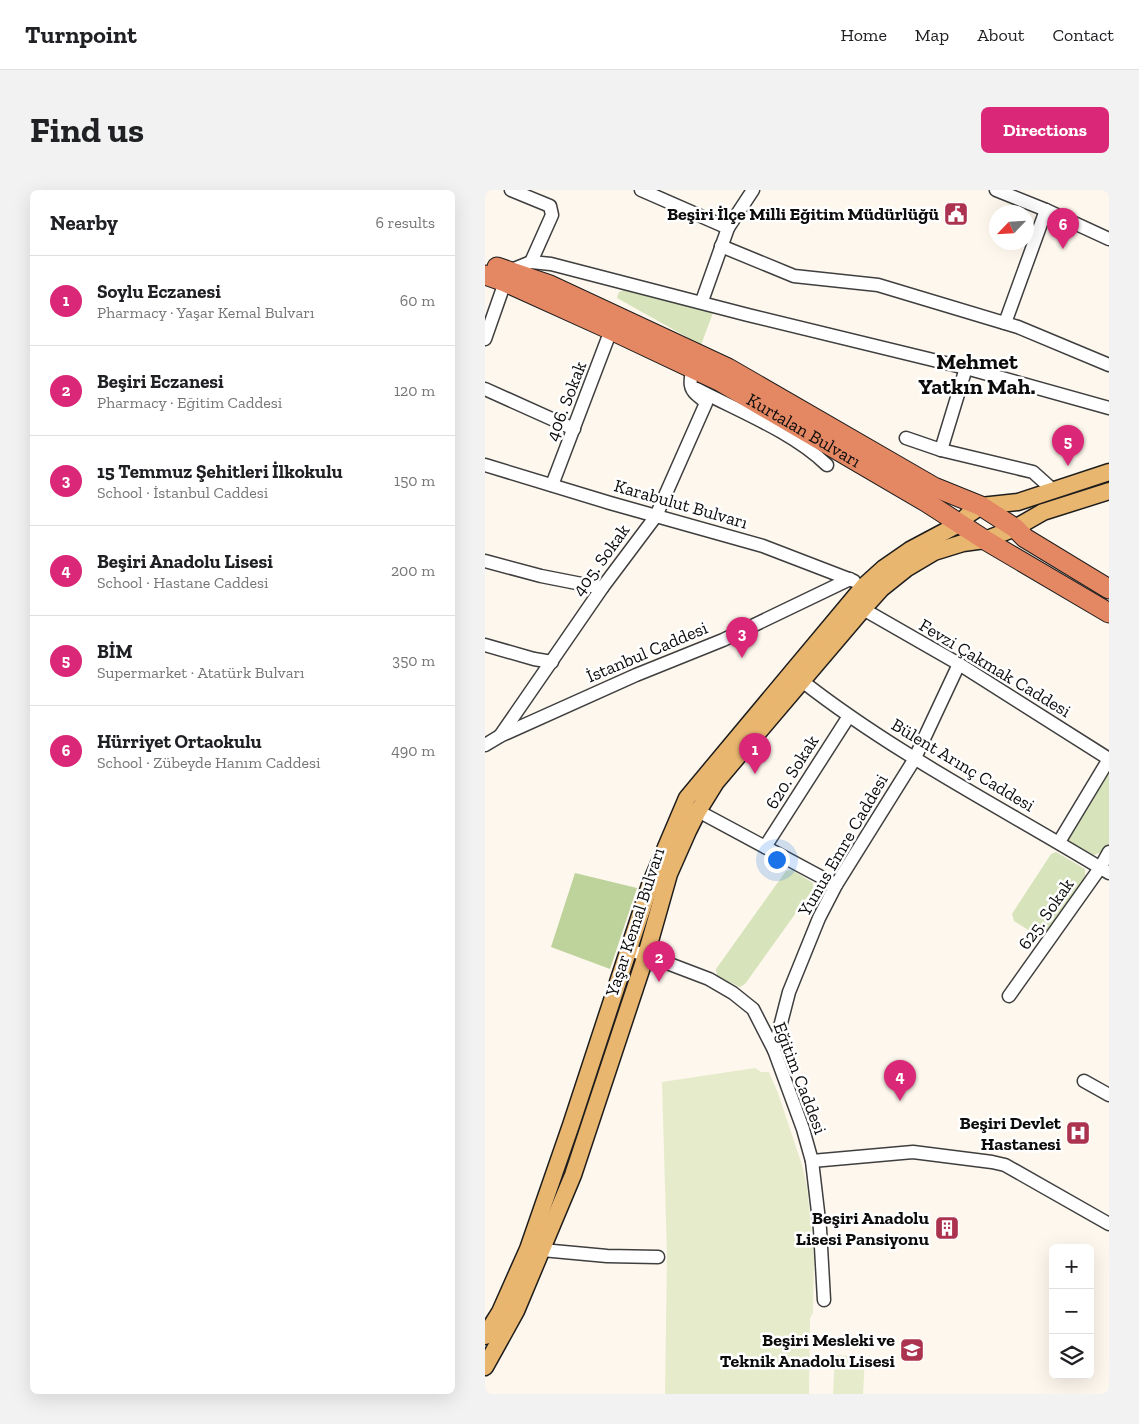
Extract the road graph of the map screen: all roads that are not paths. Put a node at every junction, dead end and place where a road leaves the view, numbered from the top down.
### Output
1 (511, 190) edge
2 (753, 190) edge
3 (996, 190) edge
4 (648, 191) edge
5 (1046, 210) junction
6 (728, 228) junction
7 (1109, 240) edge
8 (721, 246) junction
9 (531, 262) junction
10 (485, 263) edge
11 (485, 275) edge
12 (507, 276) junction
13 (701, 302) junction
14 (1005, 324) junction
15 (611, 330) junction
16 (485, 339) edge
17 (1109, 365) edge
18 (966, 368) junction
19 (691, 378) junction
20 (485, 390) edge
21 (1109, 408) edge
22 (574, 429) junction
23 (906, 438) dead end
24 (941, 450) junction
25 (485, 464) edge
26 (827, 465) dead end
27 (1109, 472) edge
28 (552, 485) junction
29 (1053, 490) junction
30 (1109, 491) edge
31 (981, 506) junction
32 (656, 516) junction
33 (959, 524) junction
34 (1015, 528) junction
35 (985, 540) junction
36 (485, 561) edge
37 (857, 582) junction
38 (602, 588) junction
39 (1109, 590) edge
40 (863, 609) junction
41 (1109, 613) edge
42 (485, 645) edge
43 (552, 662) junction
44 (959, 664) junction
45 (802, 681) junction
46 (849, 716) junction
47 (500, 736) junction
48 (485, 745) edge
49 (1109, 759) edge
50 (915, 760) junction
51 (697, 811) junction
52 (1059, 842) junction
53 (765, 847) junction
54 (1109, 852) edge
55 (1105, 871) edge
56 (836, 884) junction
57 (628, 950) junction
58 (646, 955) junction
59 (1009, 996) dead end
60 (774, 1050) junction
61 (1084, 1081) dead end
62 (1109, 1096) edge
63 (813, 1161) junction
64 (1109, 1224) edge
65 (542, 1250) junction
66 (658, 1257) dead end
67 (824, 1300) dead end
68 (486, 1334) edge
69 (485, 1368) edge

1 - 9 street
2 - 6 street
3 - 5 street
4 - 6 street
5 - 7 street
5 - 14 street
6 - 8 street
8 - 13 street
8 - 14 street
9 - 12 street
9 - 13 street
10 - 12 highway, Kurtalan Bulvarı
11 - 12 highway, Kurtalan Bulvarı
12 - 15 highway, Kurtalan Bulvarı
12 - 16 street
12 - 31 highway, Kurtalan Bulvarı
13 - 18 street
14 - 17 street
15 - 19 highway, Kurtalan Bulvarı
15 - 22 street, 406. Sokak
18 - 21 street
18 - 24 street
19 - 26 street
19 - 32 street, 405. Sokak
19 - 33 highway, Kurtalan Bulvarı
20 - 22 street
22 - 28 street, 406. Sokak
23 - 24 street
24 - 29 street
25 - 28 street, Karabulut Bulvarı
27 - 29 main road
28 - 32 street, Karabulut Bulvarı
29 - 31 main road
30 - 34 main road, Yaşar Kemal Bulvarı
31 - 33 main road, Yaşar Kemal Bulvarı
31 - 34 highway, Kurtalan Bulvarı
32 - 37 street, Karabulut Bulvarı
32 - 38 street, 405. Sokak
33 - 35 highway, Kurtalan Bulvarı
33 - 37 main road, Yaşar Kemal Bulvarı
34 - 35 main road, Yaşar Kemal Bulvarı
34 - 39 highway, Kurtalan Bulvarı
35 - 40 main road, Yaşar Kemal Bulvarı
35 - 41 highway, Kurtalan Bulvarı
36 - 38 street
37 - 47 street, İstanbul Caddesi
37 - 57 main road, Yaşar Kemal Bulvarı
38 - 43 street, 405. Sokak
40 - 44 street, Fevzi Çakmak Caddesi
40 - 45 main road, Yaşar Kemal Bulvarı
42 - 43 street
43 - 47 street, 405. Sokak
44 - 49 street, Fevzi Çakmak Caddesi
44 - 50 street, Yunus Emre Caddesi
45 - 46 street, Bülent Arınç Caddesi
45 - 51 main road, Yaşar Kemal Bulvarı
46 - 50 street, Bülent Arınç Caddesi
46 - 53 street, 620. Sokak
47 - 48 street, İstanbul Caddesi
49 - 52 street
50 - 52 street, Bülent Arınç Caddesi
50 - 56 street, Yunus Emre Caddesi
51 - 53 street
51 - 58 main road, Yaşar Kemal Bulvarı
52 - 55 street, Bülent Arınç Caddesi
53 - 56 street
54 - 55 street, 625. Sokak
55 - 59 street, 625. Sokak
56 - 60 street, Yunus Emre Caddesi
57 - 58 street, Eğitim Caddesi
57 - 68 main road, Yaşar Kemal Bulvarı
58 - 60 street, Eğitim Caddesi
58 - 65 main road, Yaşar Kemal Bulvarı
60 - 63 street, Eğitim Caddesi
61 - 62 street
63 - 64 street
63 - 67 street, Eğitim Caddesi
65 - 66 street
65 - 69 main road, Yaşar Kemal Bulvarı

